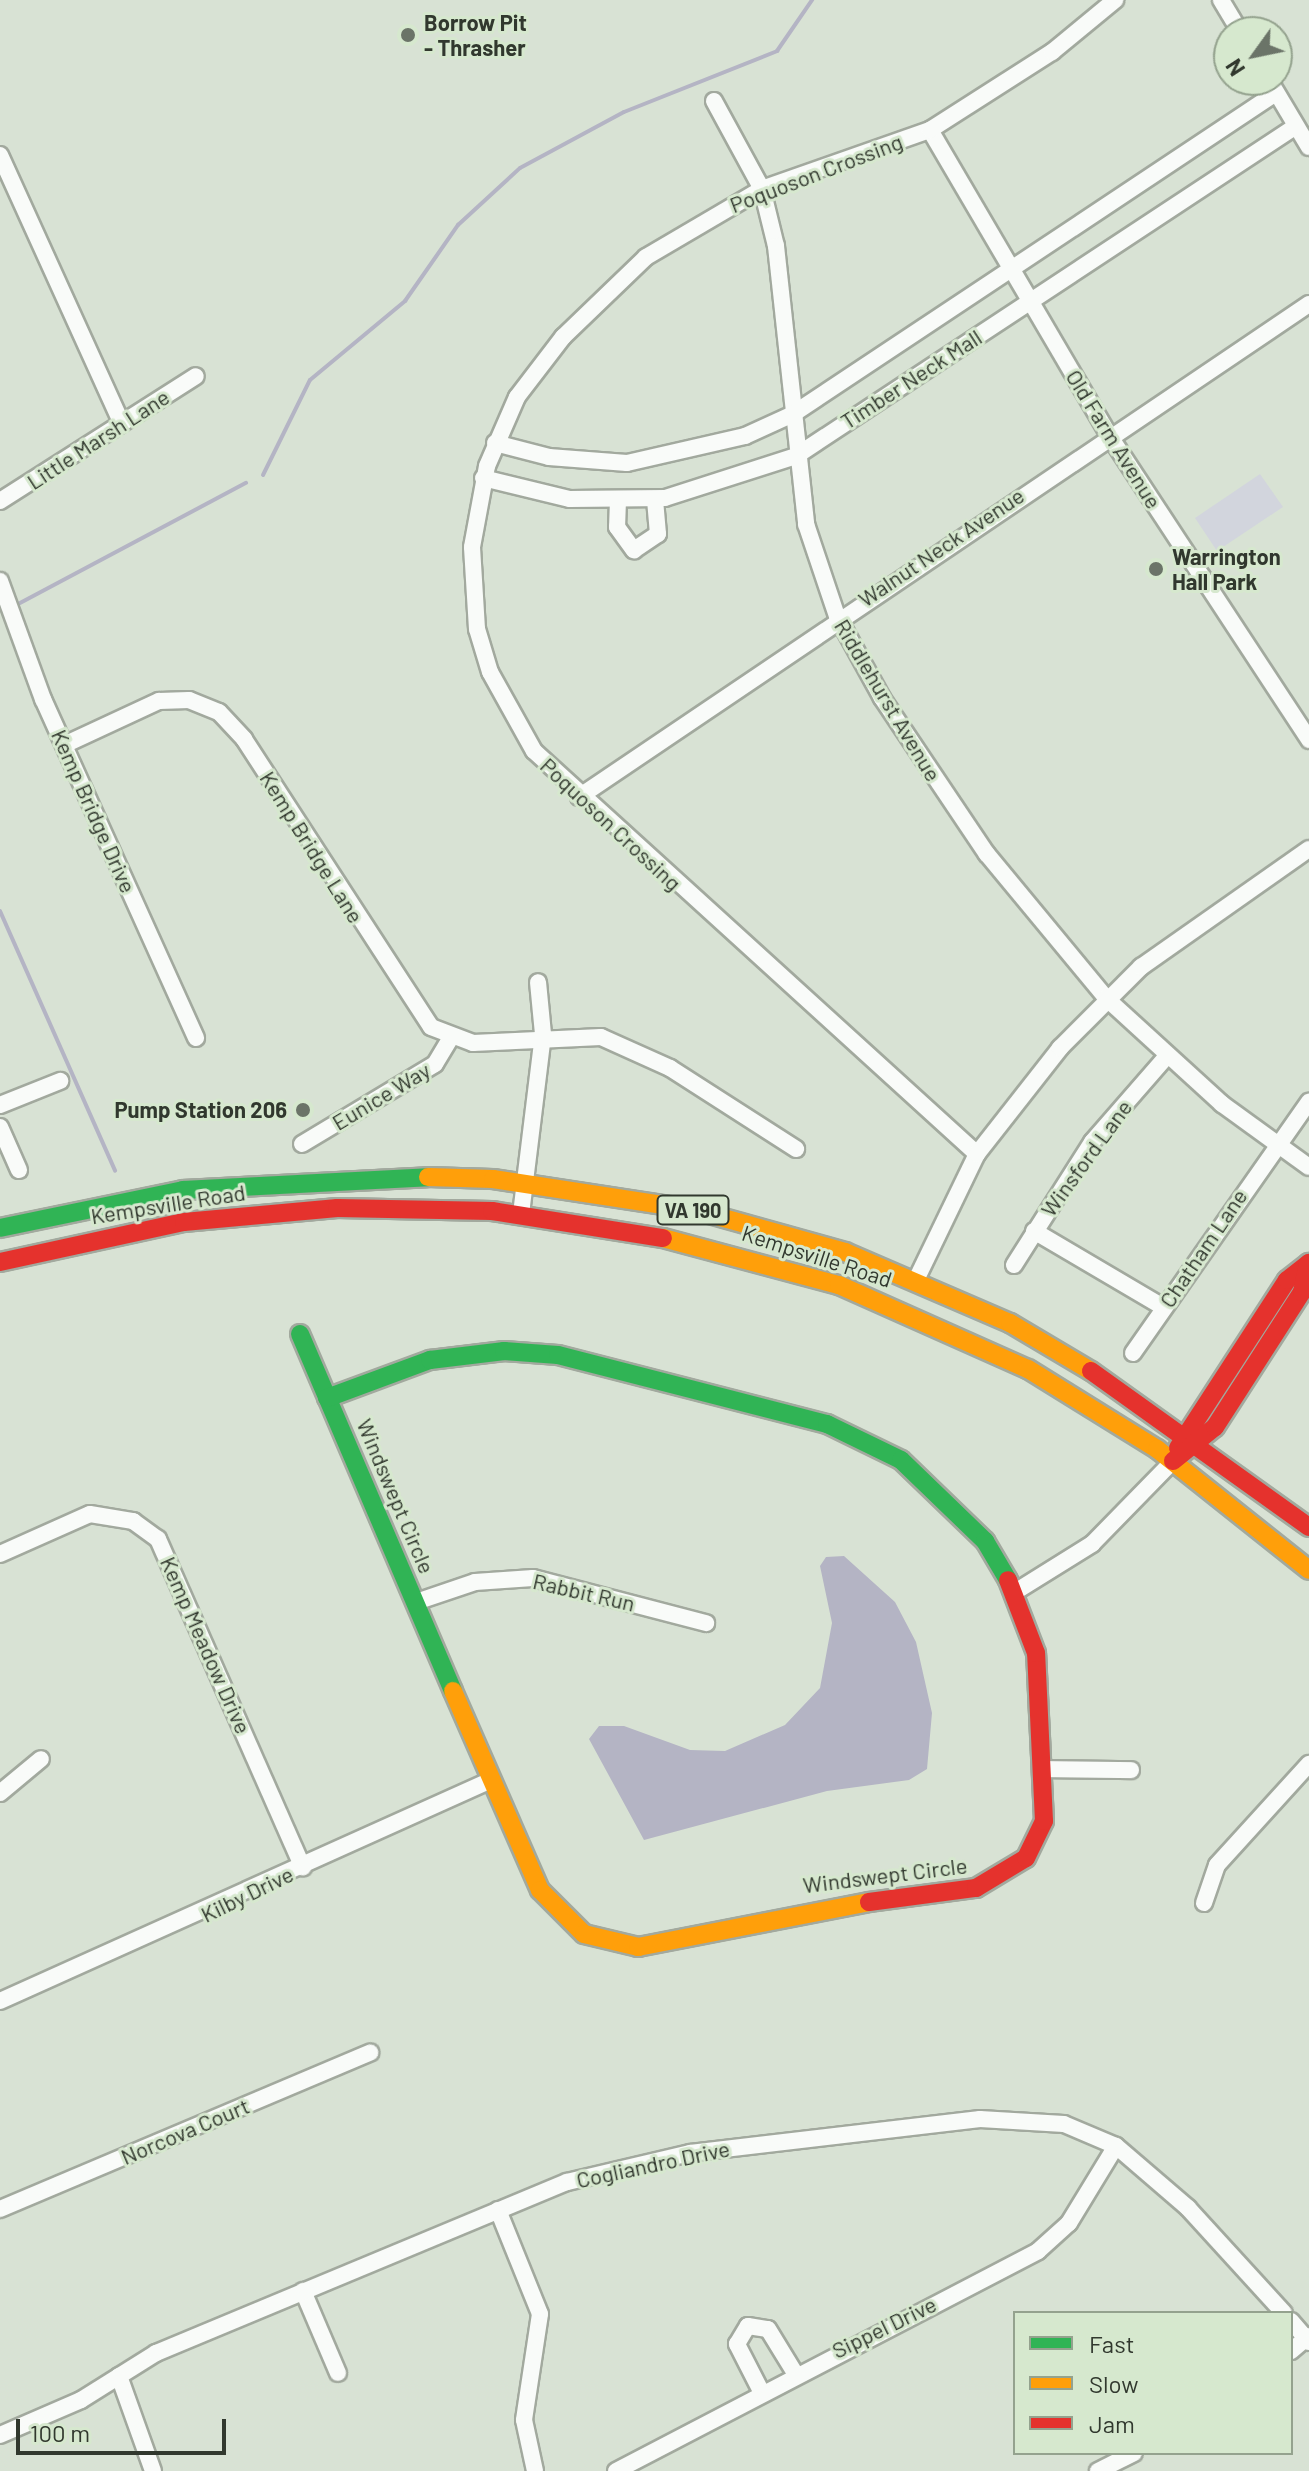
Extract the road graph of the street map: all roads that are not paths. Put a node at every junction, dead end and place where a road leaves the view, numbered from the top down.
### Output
1 (1115, 0) edge
2 (1258, 96) edge
3 (1278, 96) edge
4 (714, 101) dead end
5 (1296, 126) junction
6 (930, 130) junction
7 (1309, 147) edge
8 (0, 155) edge
9 (762, 189) junction
10 (1011, 269) junction
11 (1030, 301) junction
12 (1309, 304) edge
13 (196, 376) dead end
14 (793, 414) junction
15 (122, 424) junction
16 (1109, 435) junction
17 (495, 443) junction
18 (796, 456) junction
19 (483, 478) junction
20 (655, 499) junction
21 (618, 500) junction
22 (0, 501) edge
23 (0, 581) edge
24 (837, 616) junction
25 (1309, 740) edge
26 (64, 745) junction
27 (579, 797) junction
28 (1309, 849) edge
29 (538, 982) dead end
30 (1106, 998) junction
31 (543, 1034) junction
32 (196, 1038) dead end
33 (450, 1039) junction
34 (1167, 1056) junction
35 (60, 1081) dead end
36 (1309, 1102) edge
37 (0, 1105) edge
38 (0, 1127) edge
39 (1274, 1143) junction
40 (302, 1144) dead end
41 (796, 1149) dead end
42 (977, 1154) junction
43 (1309, 1167) edge
44 (19, 1170) dead end
45 (526, 1183) junction
46 (521, 1214) junction
47 (0, 1228) edge
48 (1034, 1231) junction
49 (0, 1262) edge
50 (1309, 1263) edge
51 (1014, 1265) dead end
52 (916, 1280) junction
53 (1163, 1307) junction
54 (300, 1334) dead end
55 (1133, 1353) dead end
56 (327, 1398) junction
57 (1183, 1429) junction
58 (1204, 1444) junction
59 (1173, 1461) junction
60 (1309, 1527) edge
61 (1, 1552) edge
62 (1309, 1570) edge
63 (1015, 1592) junction
64 (416, 1602) junction
65 (706, 1623) dead end
66 (41, 1759) dead end
67 (1309, 1764) edge
68 (1045, 1769) junction
69 (1131, 1770) dead end
70 (491, 1780) junction
71 (0, 1793) edge
72 (303, 1867) junction
73 (1204, 1903) dead end
74 (0, 2001) edge
75 (370, 2053) dead end
76 (1116, 2146) junction
77 (0, 2209) edge
78 (498, 2210) junction
79 (303, 2291) junction
80 (1282, 2311) edge
81 (1293, 2323) edge
82 (1308, 2339) edge
83 (338, 2373) dead end
84 (795, 2373) junction
85 (119, 2376) junction
86 (761, 2391) junction
87 (0, 2435) edge
88 (1130, 2455) edge
89 (153, 2471) edge
90 (535, 2471) edge
91 (616, 2471) edge
92 (1098, 2471) edge

1 - 6 street, Poquoson Crossing
2 - 10 street, Timber Neck Mall
3 - 5 street
4 - 9 street, Riddlehurst Avenue
5 - 7 street
5 - 11 street, Timber Neck Mall
6 - 9 street, Poquoson Crossing
6 - 10 street, Old Farm Avenue
8 - 15 street
9 - 14 street, Riddlehurst Avenue
9 - 17 street, Poquoson Crossing
10 - 11 street, Old Farm Avenue
10 - 14 street, Timber Neck Mall
11 - 16 street, Old Farm Avenue
11 - 18 street, Timber Neck Mall
12 - 16 street, Walnut Neck Avenue
13 - 15 street, Little Marsh Lane
14 - 17 street, Timber Neck Mall
14 - 18 street, Riddlehurst Avenue
15 - 22 street, Little Marsh Lane
16 - 24 street, Walnut Neck Avenue
16 - 25 street, Old Farm Avenue
17 - 19 street, Poquoson Crossing
18 - 20 street, Timber Neck Mall
18 - 24 street, Riddlehurst Avenue
19 - 21 street, Timber Neck Mall
19 - 27 street, Poquoson Crossing
20 - 21 street, Timber Neck Mall
20 - 21 street
23 - 26 street, Kemp Bridge Drive
24 - 27 street, Walnut Neck Avenue
24 - 30 street, Riddlehurst Avenue
26 - 32 street, Kemp Bridge Drive
26 - 33 street, Kemp Bridge Lane
27 - 42 street, Poquoson Crossing
28 - 30 street
29 - 31 street
30 - 34 street, Riddlehurst Avenue
30 - 42 street
31 - 33 street
31 - 41 street
31 - 45 street
33 - 40 street, Eunice Way
34 - 39 street, Riddlehurst Avenue
34 - 48 street, Winsford Lane
35 - 37 street
36 - 39 street, Chatham Lane
38 - 44 street
39 - 43 street, Riddlehurst Avenue
39 - 53 street, Chatham Lane
42 - 52 street
45 - 46 street
45 - 47 main road, Kempsville Road / VA 190
45 - 52 main road, Kempsville Road / VA 190
46 - 49 main road, Kempsville Road / VA 190
46 - 59 main road, Kempsville Road / VA 190
48 - 51 street, Winsford Lane
48 - 53 street
50 - 57 main road
50 - 58 main road
52 - 57 main road, Kempsville Road / VA 190
53 - 55 street, Chatham Lane
54 - 56 main road, Windswept Circle
56 - 63 main road, Windswept Circle
56 - 64 main road, Windswept Circle
57 - 58 main road, Kempsville Road / VA 190
57 - 59 main road
58 - 59 main road
58 - 60 main road, Kempsville Road / VA 190
59 - 62 main road, Kempsville Road / VA 190
59 - 63 street
61 - 72 street, Kemp Meadow Drive
63 - 68 main road, Windswept Circle
64 - 65 street, Rabbit Run
64 - 70 main road, Windswept Circle
66 - 71 street
67 - 73 street
68 - 69 street
68 - 70 main road, Windswept Circle
70 - 72 street, Kilby Drive
72 - 74 street, Kilby Drive
75 - 77 street, Norcova Court
76 - 78 street, Cogliandro Drive
76 - 80 street, Cogliandro Drive
76 - 84 street, Sippel Drive
78 - 79 street, Cogliandro Drive
78 - 90 street
79 - 83 street
79 - 85 street, Cogliandro Drive
81 - 82 street
84 - 86 street, Sippel Drive
84 - 86 street
85 - 87 street, Cogliandro Drive
85 - 89 street
86 - 91 street, Sippel Drive
88 - 92 street

